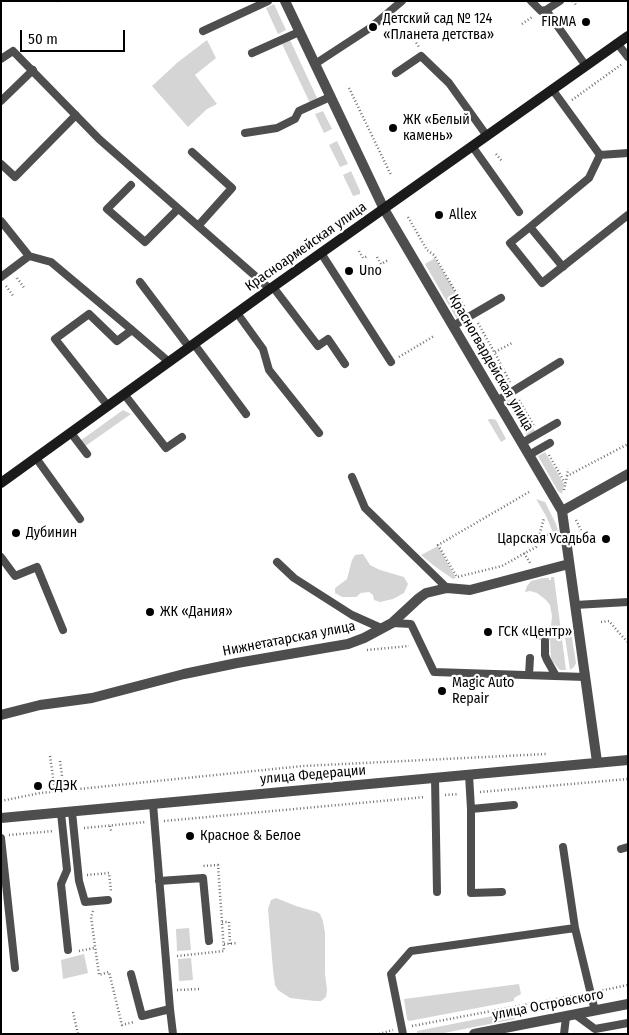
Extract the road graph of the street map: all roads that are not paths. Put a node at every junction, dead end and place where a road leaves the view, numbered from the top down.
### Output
1 (268, 1) edge
2 (285, 1) edge
3 (387, 1) edge
4 (402, 1) edge
5 (531, 1) edge
6 (560, 1) edge
7 (391, 10) junction
8 (546, 10) junction
9 (203, 31) dead end
10 (299, 32) junction
11 (628, 37) edge
12 (618, 43) junction
13 (252, 53) dead end
14 (1, 59) edge
15 (628, 59) edge
16 (315, 64) junction
17 (586, 66) junction
18 (32, 70) junction
19 (396, 73) dead end
20 (552, 89) junction
21 (330, 97) junction
22 (1, 102) edge
23 (76, 115) junction
24 (245, 133) dead end
25 (487, 136) junction
26 (472, 146) junction
27 (192, 152) dead end
28 (628, 153) edge
29 (600, 155) junction
30 (1, 164) edge
31 (131, 185) dead end
32 (178, 208) junction
33 (384, 209) junction
34 (519, 212) dead end
35 (628, 215) edge
36 (1, 221) edge
37 (198, 226) junction
38 (530, 227) junction
39 (321, 253) junction
40 (29, 256) junction
41 (563, 267) junction
42 (1, 276) edge
43 (140, 282) dead end
44 (271, 288) junction
45 (501, 298) dead end
46 (237, 313) junction
47 (453, 326) junction
48 (132, 330) junction
49 (192, 346) junction
50 (169, 362) junction
51 (391, 362) dead end
52 (560, 362) dead end
53 (345, 364) dead end
54 (124, 394) junction
55 (497, 402) junction
56 (108, 406) junction
57 (246, 414) dead end
58 (557, 423) dead end
59 (71, 433) junction
60 (319, 433) dead end
61 (182, 436) dead end
62 (522, 443) junction
63 (547, 445) road end
64 (87, 454) dead end
65 (529, 455) junction
66 (36, 458) junction
67 (628, 474) edge
68 (352, 477) dead end
69 (1, 484) edge
70 (562, 511) junction
71 (80, 519) dead end
72 (1, 557) edge
73 (277, 562) dead end
74 (569, 564) junction
75 (447, 588) junction
76 (628, 602) edge
77 (575, 605) junction
78 (392, 623) junction
79 (382, 628) junction
80 (63, 630) dead end
81 (545, 641) dead end
82 (530, 658) dead end
83 (530, 675) junction
84 (556, 676) junction
85 (585, 677) junction
86 (1, 715) edge
87 (628, 760) edge
88 (597, 762) junction
89 (469, 774) junction
90 (435, 778) junction
91 (152, 804) junction
92 (514, 805) dead end
93 (471, 809) junction
94 (72, 812) junction
95 (61, 813) junction
96 (1, 818) edge
97 (4, 836) edge
98 (563, 847) dead end
99 (159, 881) junction
100 (437, 892) dead end
101 (502, 892) dead end
102 (110, 898) road end
103 (575, 928) junction
104 (208, 941) dead end
105 (68, 950) dead end
106 (15, 968) dead end
107 (132, 974) dead end
108 (628, 1004) edge
109 (170, 1009) junction
110 (595, 1011) junction
111 (571, 1016) junction
112 (628, 1023) edge
113 (402, 1031) edge
114 (173, 1034) edge
115 (474, 1034) edge
116 (564, 1034) edge

1 - 9 lane
2 - 10 street, Красногвардейская улица
3 - 7 lane
4 - 7 lane
5 - 8 lane
6 - 8 lane
7 - 16 lane
8 - 17 lane
10 - 13 lane
10 - 16 street, Красногвардейская улица
11 - 12 main road, Красноармейская улица
12 - 15 lane
12 - 17 main road, Красноармейская улица
14 - 18 lane
16 - 21 street, Красногвардейская улица
17 - 20 main road, Красноармейская улица
18 - 22 lane
18 - 23 lane
19 - 25 lane
20 - 25 main road, Красноармейская улица
20 - 29 lane
21 - 24 lane
21 - 33 street, Красногвардейская улица
23 - 30 lane
23 - 32 lane
25 - 26 main road, Красноармейская улица
26 - 33 main road, Красноармейская улица
26 - 34 lane
27 - 37 lane
28 - 29 lane
29 - 38 lane
31 - 32 lane
32 - 37 lane
33 - 39 main road, Красноармейская улица
33 - 47 street, Красногвардейская улица
35 - 41 lane
36 - 40 lane
37 - 44 lane
38 - 41 lane
38 - 41 lane
39 - 44 main road, Красноармейская улица
39 - 51 lane
40 - 42 lane
40 - 48 lane
43 - 49 lane
44 - 46 main road, Красноармейская улица
44 - 53 lane
45 - 47 lane
46 - 49 main road, Красноармейская улица
46 - 60 lane
47 - 55 street, Красногвардейская улица
48 - 50 lane
48 - 56 lane
49 - 50 main road, Красноармейская улица
49 - 57 lane
50 - 54 main road, Красноармейская улица
52 - 55 lane
54 - 56 main road, Красноармейская улица
54 - 61 lane
55 - 62 street, Красногвардейская улица
56 - 59 main road, Красноармейская улица
58 - 62 lane
59 - 64 lane
59 - 66 main road, Красноармейская улица
62 - 65 street, Красногвардейская улица
63 - 65 lane
65 - 70 street, Красногвардейская улица
66 - 69 main road, Красноармейская улица
66 - 71 lane
67 - 70 street
68 - 75 lane
70 - 74 street, Красногвардейская улица
72 - 80 lane
73 - 79 lane
74 - 75 street, Нижнетатарская улица
74 - 77 street, Красногвардейская улица
75 - 78 street, Нижнетатарская улица
76 - 77 lane
77 - 85 street, Красногвардейская улица
78 - 79 street, Нижнетатарская улица
78 - 83 lane
79 - 86 street, Нижнетатарская улица
81 - 84 lane
82 - 83 lane
83 - 84 lane
84 - 85 lane
85 - 88 street, Красногвардейская улица
87 - 88 street, улица Федерации
88 - 89 street, улица Федерации
89 - 90 street, улица Федерации
89 - 93 lane
90 - 91 street, улица Федерации
90 - 100 lane
91 - 94 street, улица Федерации
91 - 99 lane
92 - 93 lane
93 - 101 lane
94 - 95 street, улица Федерации
94 - 102 lane
95 - 96 street, улица Федерации
95 - 105 lane
97 - 106 lane
98 - 103 lane
99 - 104 lane
99 - 109 lane
103 - 110 lane
103 - 113 lane
107 - 109 lane
108 - 110 street, улица Островского
109 - 114 lane
110 - 111 street, улица Островского
111 - 112 lane
111 - 115 street, улица Островского
111 - 116 lane

